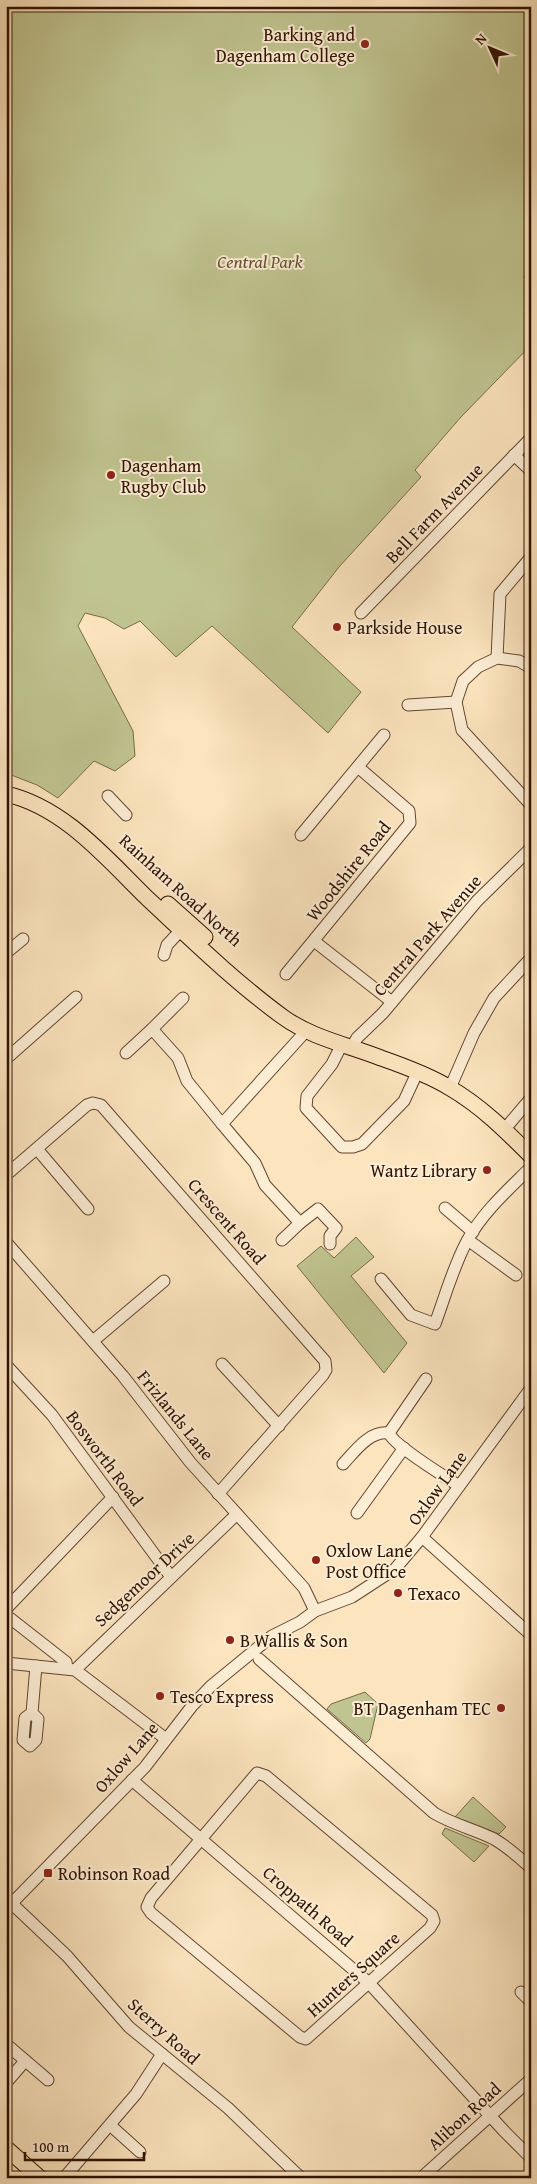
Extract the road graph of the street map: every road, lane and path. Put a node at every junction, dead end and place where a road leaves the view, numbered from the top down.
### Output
1 (531, 438) edge
2 (514, 455) junction
3 (531, 471) edge
4 (531, 557) edge
5 (361, 613) dead end
6 (497, 658) junction
7 (531, 668) edge
8 (456, 702) junction
9 (408, 705) dead end
10 (384, 735) dead end
11 (358, 767) junction
12 (8, 792) edge
13 (108, 796) dead end
14 (531, 805) edge
15 (126, 815) dead end
16 (301, 835) dead end
17 (531, 848) edge
18 (182, 930) junction
19 (23, 939) dead end
20 (314, 941) junction
21 (6, 953) edge
22 (164, 955) dead end
23 (531, 958) edge
24 (286, 974) dead end
25 (76, 997) dead end
26 (183, 998) dead end
27 (392, 1002) junction
28 (152, 1029) junction
29 (306, 1031) junction
30 (325, 1037) junction
31 (347, 1046) junction
32 (126, 1053) dead end
33 (6, 1059) edge
34 (417, 1073) junction
35 (450, 1088) junction
36 (531, 1098) edge
37 (222, 1124) junction
38 (504, 1130) junction
39 (37, 1149) junction
40 (531, 1156) edge
41 (531, 1167) edge
42 (6, 1175) edge
43 (445, 1208) dead end
44 (88, 1209) dead end
45 (300, 1223) junction
46 (470, 1236) junction
47 (282, 1240) dead end
48 (6, 1242) edge
49 (330, 1244) dead end
50 (516, 1275) dead end
51 (381, 1279) dead end
52 (164, 1280) dead end
53 (93, 1341) junction
54 (222, 1364) dead end
55 (6, 1365) edge
56 (426, 1380) dead end
57 (531, 1388) edge
58 (279, 1426) junction
59 (389, 1433) junction
60 (404, 1448) junction
61 (343, 1464) dead end
62 (460, 1486) junction
63 (218, 1494) junction
64 (113, 1497) junction
65 (357, 1513) dead end
66 (237, 1514) junction
67 (422, 1537) junction
68 (170, 1577) junction
69 (6, 1609) edge
70 (315, 1610) junction
71 (6, 1615) edge
72 (531, 1635) edge
73 (259, 1659) dead end
74 (6, 1663) edge
75 (36, 1666) junction
76 (71, 1669) junction
77 (32, 1712) dead end
78 (166, 1739) junction
79 (132, 1780) junction
80 (201, 1839) junction
81 (531, 1868) edge
82 (8, 1904) edge
83 (370, 1983) junction
84 (521, 1992) dead end
85 (531, 2002) edge
86 (6, 2044) edge
87 (162, 2054) junction
88 (26, 2061) junction
89 (531, 2079) edge
90 (48, 2080) dead end
91 (6, 2083) edge
92 (490, 2116) junction
93 (110, 2125) junction
94 (6, 2148) edge
95 (140, 2152) dead end
96 (531, 2158) edge
97 (40, 2178) edge
98 (64, 2178) edge
99 (301, 2178) edge
100 (421, 2178) edge

1 - 2 street, Bell Farm Avenue
2 - 3 street
2 - 5 street, Bell Farm Avenue
4 - 6 street
6 - 7 street
6 - 8 street
8 - 9 street
8 - 14 street
10 - 11 street
11 - 16 street
11 - 20 street, Woodshire Road
12 - 18 main road, Rainham Road North
12 - 30 main road, Rainham Road North
13 - 15 street
17 - 27 street, Central Park Avenue
18 - 22 street
18 - 29 main road, Rainham Road North
19 - 21 street
20 - 24 street, Woodshire Road
20 - 27 street, Woodshire Road
23 - 35 street
25 - 33 street
26 - 28 street
27 - 31 street, Central Park Avenue
28 - 32 street
28 - 37 street
29 - 30 main road, Rainham Road North
29 - 37 street
30 - 31 main road, Rainham Road North
31 - 34 main road, Rainham Road North
31 - 34 street, Central Park Avenue
34 - 35 main road, Rainham Road North
35 - 38 main road, Rainham Road North
36 - 38 street
37 - 45 street
38 - 40 main road, Rainham Road North
39 - 42 street, Crescent Road
39 - 44 street
39 - 58 street, Crescent Road
41 - 46 street
43 - 46 street
45 - 47 street
45 - 49 street
46 - 50 street
46 - 51 street
48 - 53 street, Frizlands Lane
52 - 53 street
53 - 63 street, Frizlands Lane
54 - 58 street
55 - 64 street, Bosworth Road
56 - 59 street
57 - 62 street, Oxlow Lane
58 - 63 street, Crescent Road
59 - 60 street
59 - 61 street
60 - 62 street
60 - 65 street
62 - 67 street, Oxlow Lane
63 - 66 street, Frizlands Lane
64 - 68 street, Bosworth Road
64 - 69 street
66 - 68 street, Sedgemoor Drive
66 - 70 street, Frizlands Lane
67 - 70 street, Oxlow Lane
67 - 72 street
68 - 76 street, Sedgemoor Drive
70 - 78 street, Oxlow Lane
71 - 76 street
73 - 81 street
74 - 75 street
75 - 76 street
75 - 77 street
76 - 78 street
78 - 79 street, Oxlow Lane
79 - 80 street, Croppath Road
79 - 82 street, Oxlow Lane
80 - 83 street, Croppath Road
80 - 83 street, Hunters Square
80 - 83 street, Hunters Square
82 - 87 street, Sterry Road
83 - 92 street, Croppath Road
84 - 85 street
86 - 88 street
87 - 93 street
87 - 99 street, Sterry Road
88 - 90 street
88 - 91 street
89 - 92 street, Alibon Road
92 - 96 street, Croppath Road
92 - 100 street, Alibon Road
93 - 95 street
93 - 98 street
94 - 97 main road

